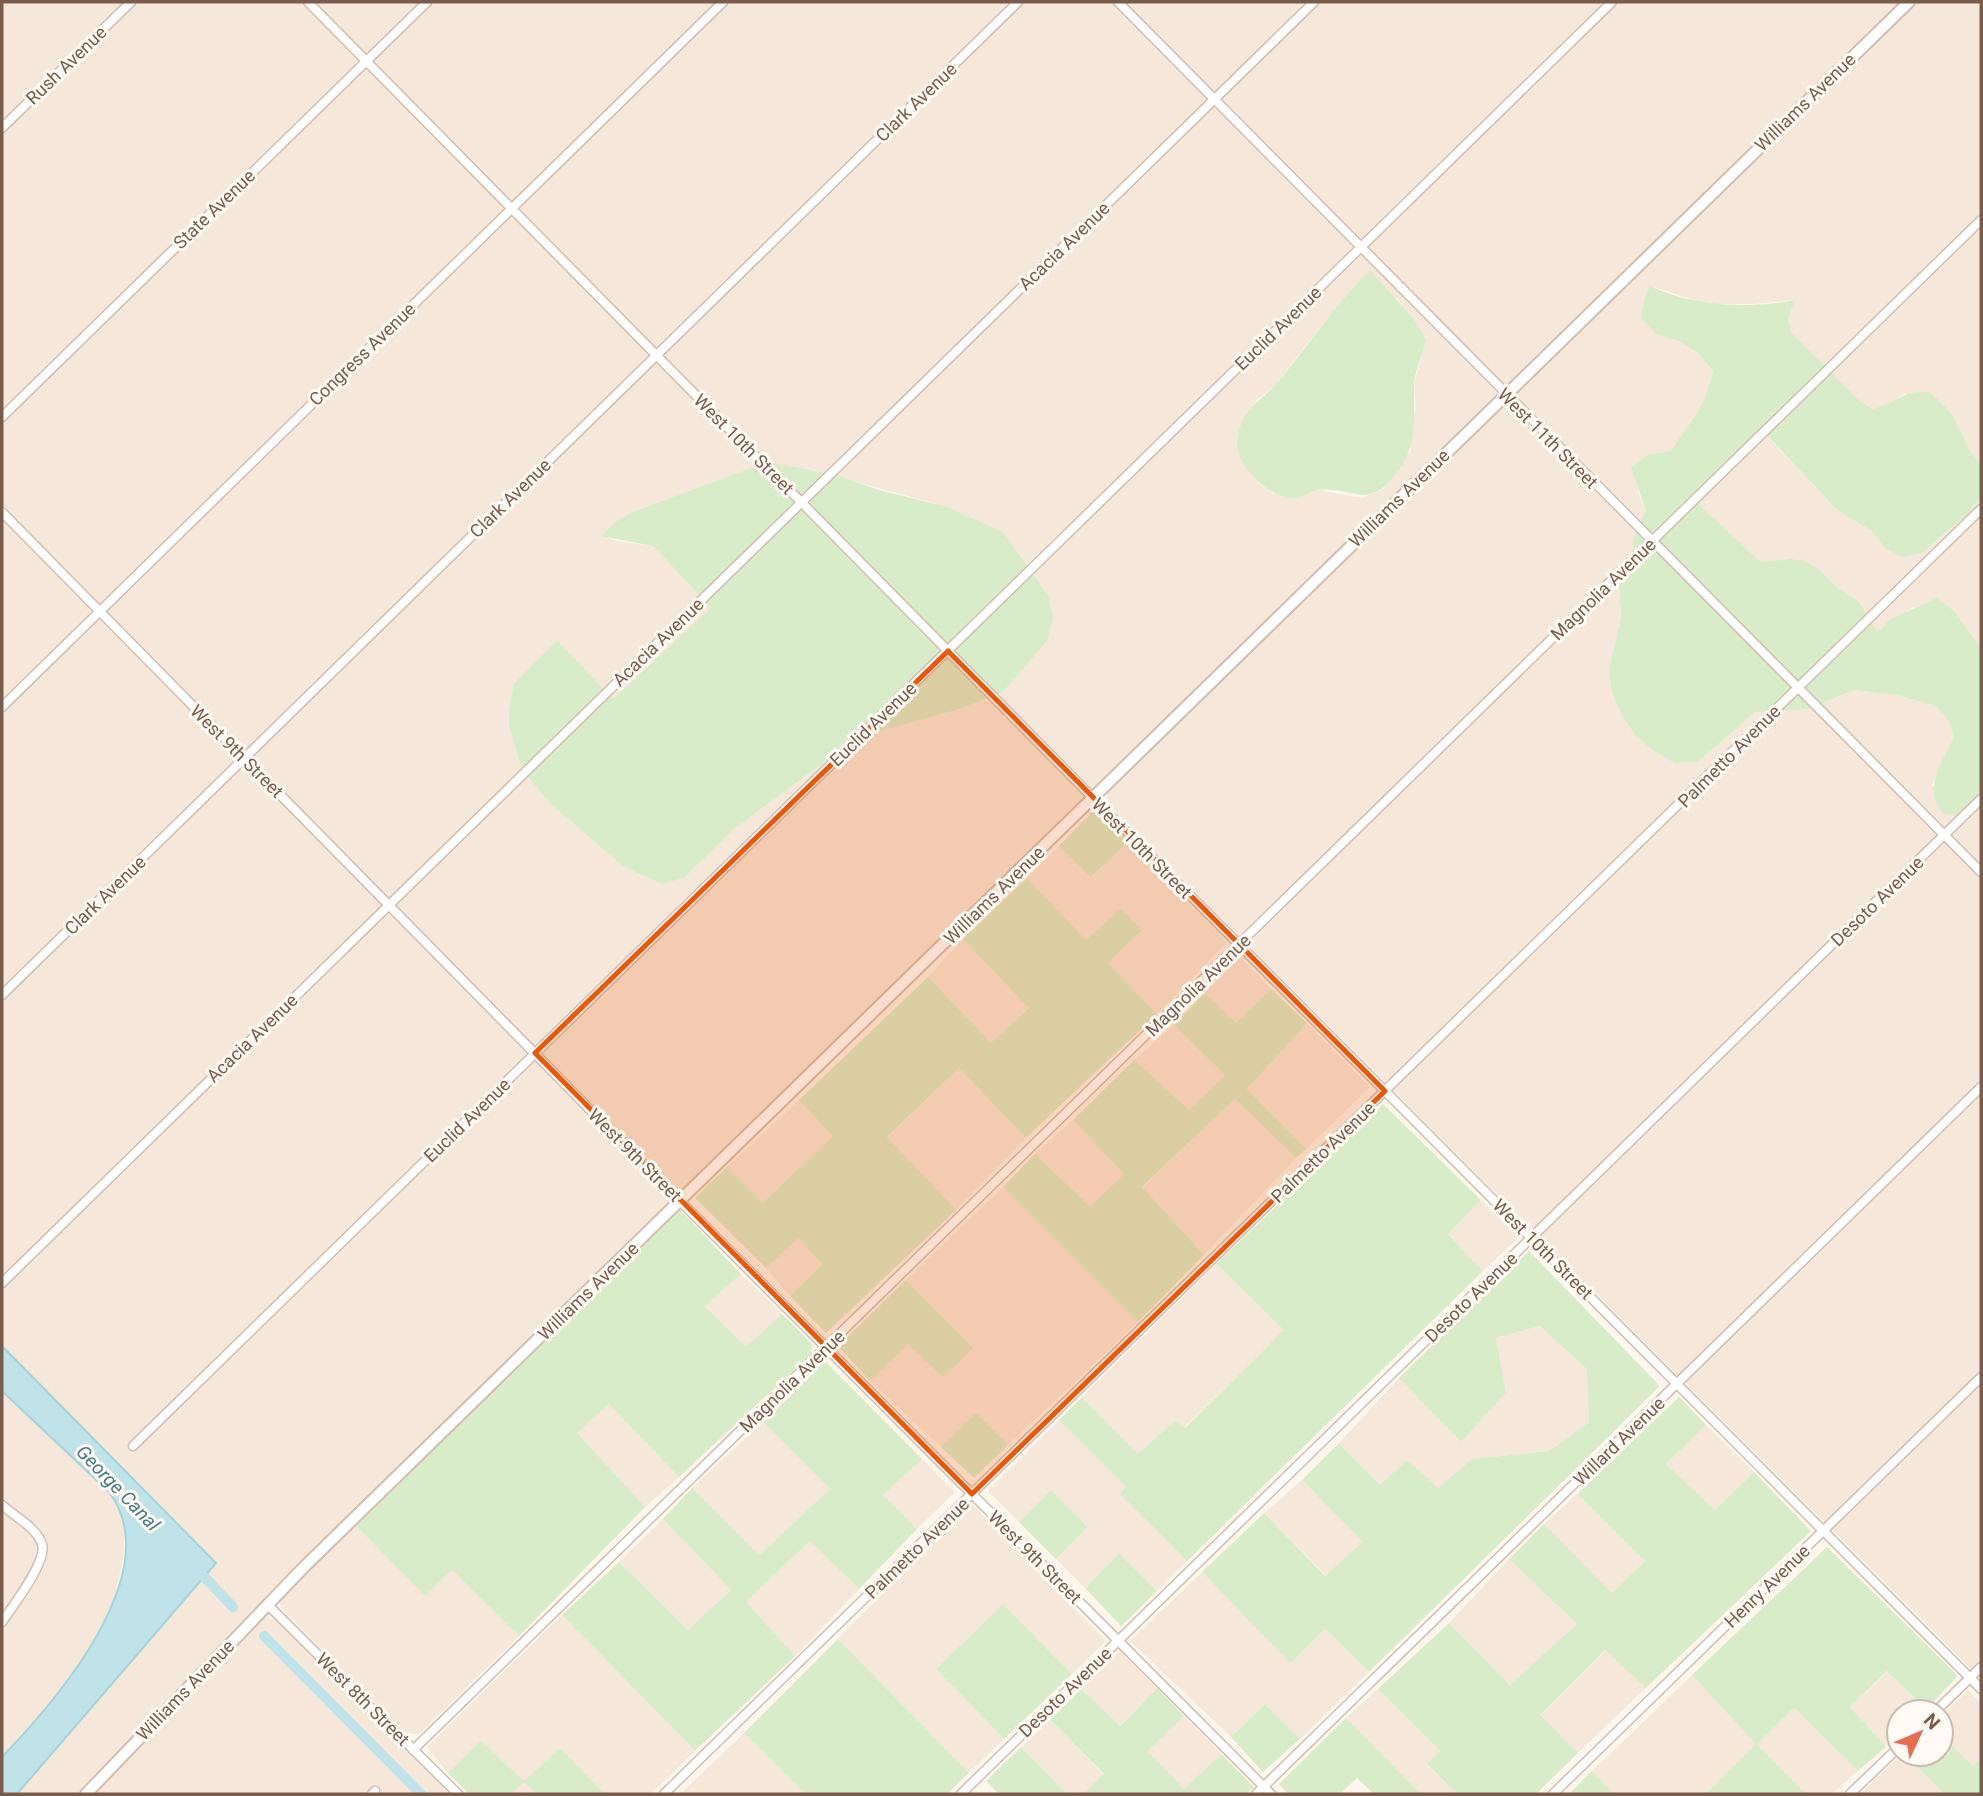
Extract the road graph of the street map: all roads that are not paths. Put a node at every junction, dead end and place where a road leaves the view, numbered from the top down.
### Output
1 (131, 2) edge
2 (308, 2) edge
3 (427, 2) edge
4 (723, 2) edge
5 (1018, 2) edge
6 (1118, 2) edge
7 (1314, 2) edge
8 (1612, 2) edge
9 (1909, 2) edge
10 (366, 61) junction
11 (1214, 100) junction
12 (2, 128) edge
13 (512, 208) junction
14 (1981, 220) edge
15 (1360, 248) junction
16 (657, 355) junction
17 (1505, 394) junction
18 (2, 417) edge
19 (802, 502) junction
20 (1981, 509) edge
21 (2, 512) edge
22 (1652, 541) junction
23 (99, 611) junction
24 (947, 651) junction
25 (1798, 688) junction
26 (2, 707) edge
27 (244, 758) junction
28 (1093, 798) junction
29 (1981, 799) edge
30 (1944, 835) junction
31 (1981, 872) edge
32 (389, 905) junction
33 (1239, 944) junction
34 (2, 995) edge
35 (534, 1053) junction
36 (1981, 1087) edge
37 (1385, 1091) junction
38 (680, 1201) junction
39 (1532, 1238) junction
40 (2, 1283) edge
41 (826, 1347) junction
42 (1981, 1377) edge
43 (1678, 1384) junction
44 (133, 1446) dead end
45 (972, 1494) junction
46 (2, 1505) edge
47 (1824, 1531) junction
48 (267, 1604) junction
49 (2, 1622) edge
50 (1118, 1641) junction
51 (1981, 1667) edge
52 (1970, 1678) junction
53 (1981, 1689) edge
54 (1949, 1698) edge
55 (413, 1750) junction
56 (1885, 1760) edge
57 (1264, 1787) junction
58 (86, 1794) edge
59 (458, 1794) edge
60 (664, 1794) edge
61 (961, 1794) edge
62 (1256, 1794) edge
63 (1271, 1794) edge
64 (1553, 1794) edge
65 (1850, 1794) edge

1 - 12 street, Rush Avenue
2 - 10 street, West 10th Street
3 - 10 street, State Avenue
4 - 13 street, Congress Avenue
5 - 16 street, Clark Avenue
6 - 11 street, West 11th Street
7 - 11 street, Acacia Avenue
8 - 15 street, Euclid Avenue
9 - 17 street, Williams Avenue
10 - 13 street, West 10th Street
10 - 18 street, State Avenue
11 - 15 street, West 11th Street
11 - 19 street, Acacia Avenue
13 - 16 street, West 10th Street
13 - 23 street, Congress Avenue
14 - 22 street, Magnolia Avenue
15 - 17 street, West 11th Street
15 - 24 street, Euclid Avenue
16 - 19 street, West 10th Street
16 - 27 street, Clark Avenue
17 - 22 street, West 11th Street
17 - 28 street, Williams Avenue
19 - 24 street, West 10th Street
19 - 32 street, Acacia Avenue
20 - 25 street, Palmetto Avenue
21 - 23 street, West 9th Street
22 - 25 street, West 11th Street
22 - 33 street, Magnolia Avenue
23 - 26 street, Congress Avenue
23 - 27 street, West 9th Street
24 - 28 street, West 10th Street
24 - 35 street, Euclid Avenue
25 - 30 street, West 11th Street
25 - 37 street, Palmetto Avenue
27 - 32 street, West 9th Street
27 - 34 street, Clark Avenue
28 - 33 street, West 10th Street
28 - 38 street, Williams Avenue
29 - 30 street, Desoto Avenue
30 - 31 street, West 11th Street
30 - 39 street, Desoto Avenue
32 - 35 street, West 9th Street
32 - 40 street, Acacia Avenue
33 - 37 street, West 10th Street
33 - 41 street, Magnolia Avenue
35 - 38 street, West 9th Street
35 - 44 street, Euclid Avenue
36 - 43 street, Willard Avenue
37 - 39 street, West 10th Street
37 - 45 street, Palmetto Avenue
38 - 41 street, West 9th Street
38 - 48 street, Williams Avenue
39 - 43 street, West 10th Street
39 - 50 street, Desoto Avenue
41 - 45 street, West 9th Street
41 - 55 street, Magnolia Avenue
42 - 47 street, Henry Avenue
43 - 47 street, West 10th Street
43 - 57 street, Willard Avenue
45 - 50 street, West 9th Street
45 - 60 street, Palmetto Avenue
46 - 49 street
47 - 52 street, West 10th Street
47 - 64 street, Henry Avenue
48 - 55 street, West 8th Street
48 - 58 street, Williams Avenue
50 - 57 street, West 9th Street
50 - 61 street, Desoto Avenue
51 - 52 street
52 - 53 street, West 10th Street
52 - 54 street
55 - 59 street, West 8th Street
56 - 65 street
57 - 62 street, Willard Avenue
57 - 63 street, West 9th Street

